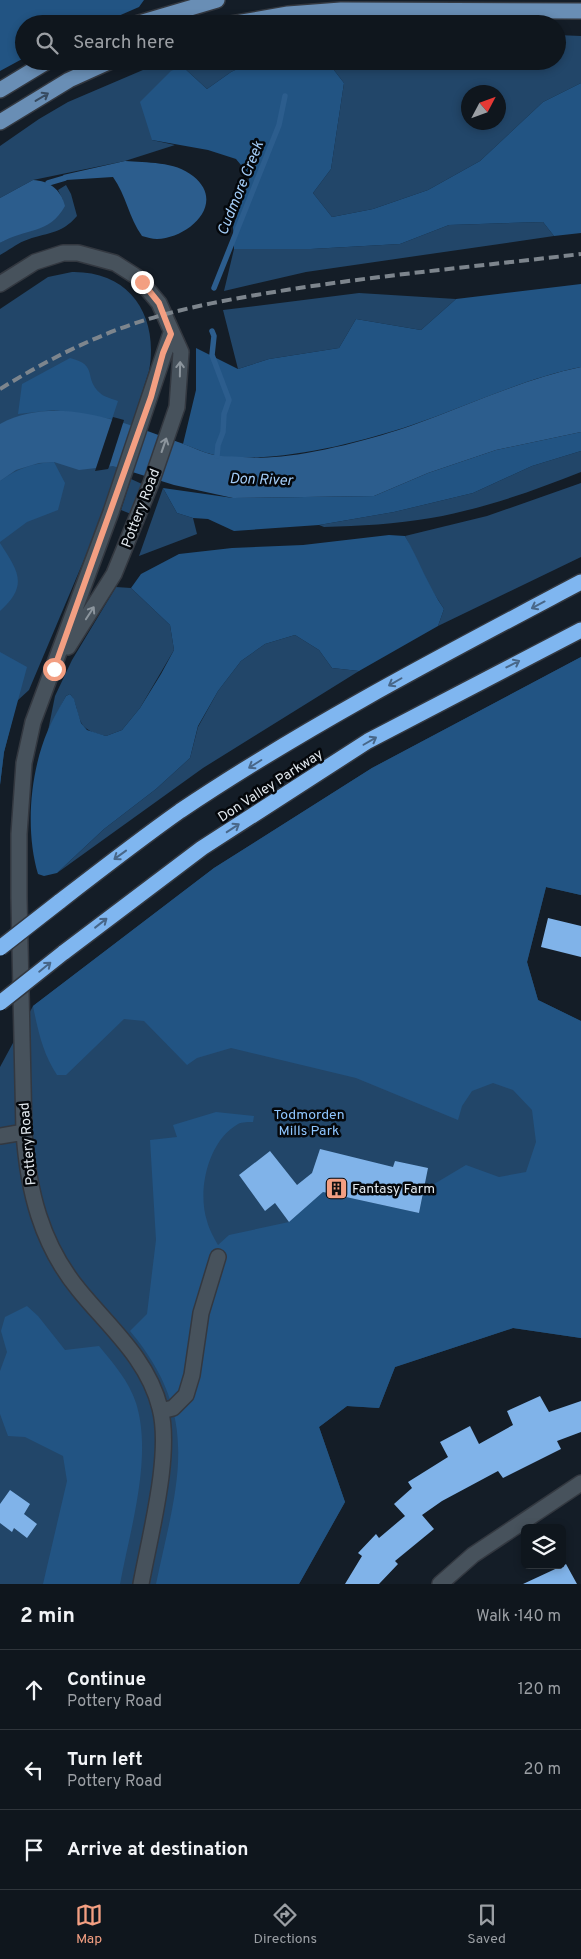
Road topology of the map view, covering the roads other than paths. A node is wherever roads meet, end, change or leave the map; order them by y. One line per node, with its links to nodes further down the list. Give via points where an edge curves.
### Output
1 (217, 0): 3 (main road)
2 (581, 11): 4 (main road, via 341,10)
3 (166, 15)
4 (282, 15)
5 (33, 70): 7 (main road)
6 (91, 70): 8 (main road, one-way to 6)
7 (0, 90)
8 (0, 122)
9 (0, 284): 10 (street, Pottery Road, via 49,256 78,253 98,257 129,271 149,290 159,303)
10 (171, 334): 13 (street, Pottery Road); 13 (street, Pottery Road, one-way to 10, via 114,574 151,483 177,407 181,352)
11 (581, 582): 14 (highway, Don Valley Parkway, one-way to 14, bridge, via 297,738 180,811)
12 (581, 630): 15 (highway, Don Valley Parkway, one-way to 12, bridge, via 202,848 368,742)
13 (54, 669): 16 (street, Pottery Road, via 33,722 20,803)
14 (0, 948)
15 (0, 1003)
16 (24, 1132): 17 (street); 19 (street, Pottery Road, via 31,1191 50,1246 79,1290 142,1365)
17 (0, 1136)
18 (218, 1256): 19 (street, via 201,1313 186,1395 173,1408)
19 (161, 1411): 21 (street, Pottery Road, via 162,1461)
20 (581, 1483): 22 (street, via 473,1555)
21 (141, 1584)
22 (440, 1584)

